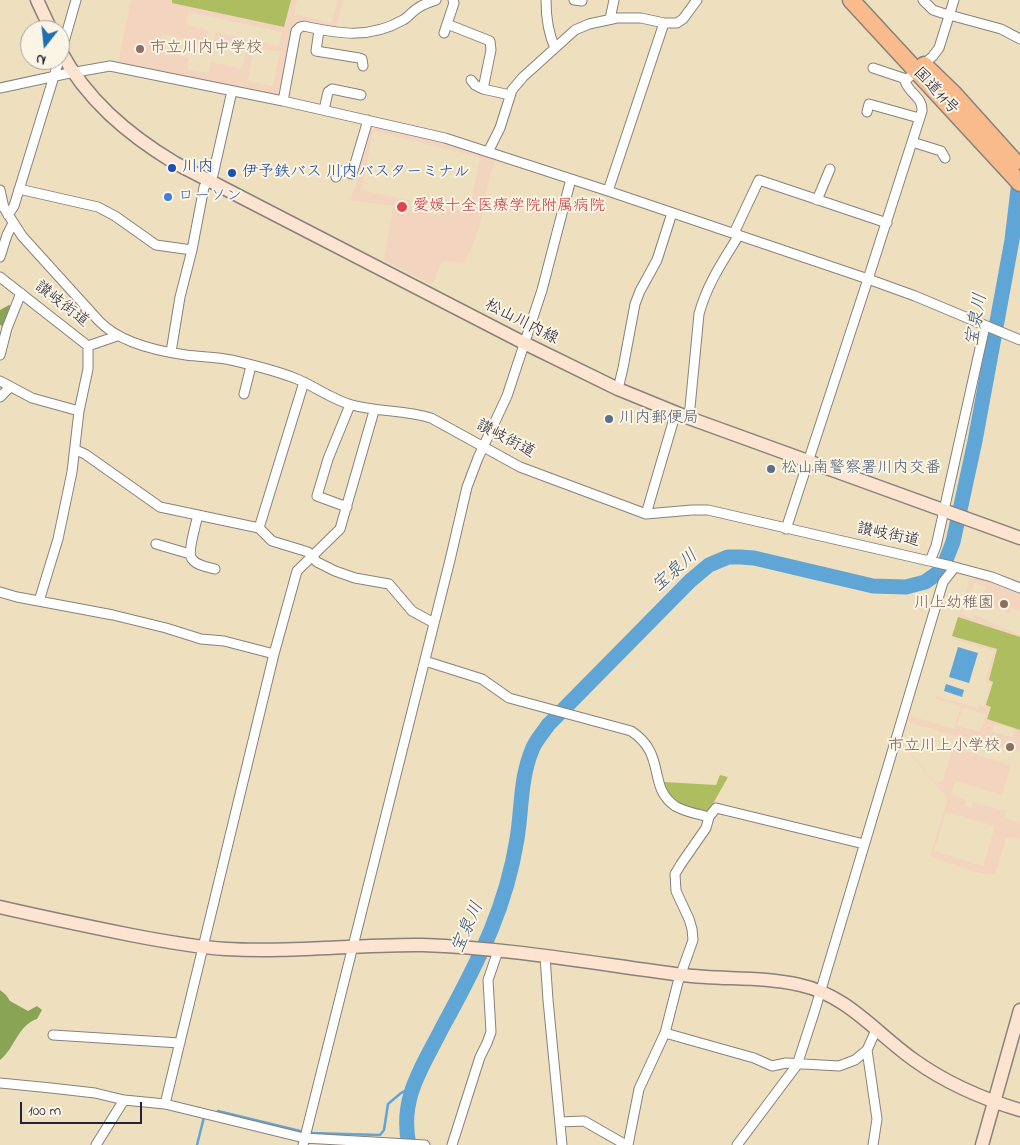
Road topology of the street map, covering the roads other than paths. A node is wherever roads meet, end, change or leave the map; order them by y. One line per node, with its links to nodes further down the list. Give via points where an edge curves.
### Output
1 (37, 0): 15 (street)
2 (76, 0): 16 (street)
3 (436, 0): 12 (street)
4 (452, 0): 30 (street, via 454,3 446,28 488,39 492,44 494,55)
5 (546, 0): 20 (street)
6 (614, 0): 14 (street)
7 (697, 0): 17 (street, via 683,18)
8 (851, 0): 25 (highway, 国道11号)
9 (866, 0): 25 (highway, 国道11号)
10 (923, 0): 13 (street, via 933,10)
11 (954, 0): 13 (street)
12 (416, 4): 18 (street, via 413,14 397,24 366,33)
13 (949, 16): 19 (street, via 1001,29); 25 (street, via 939,48)
14 (610, 19): 17 (street, via 636,18); 20 (street, via 582,26)
15 (46, 20)
16 (70, 20)
17 (664, 23): 49 (street)
18 (319, 30): 21 (street, via 316,51 359,58); 34 (street, via 304,26 296,31)
19 (1020, 39)
20 (554, 48): 33 (street, via 517,83)
21 (363, 66)
22 (70, 67): 26 (street, 松山川内線)
23 (873, 68): 25 (street)
24 (56, 70): 27 (street)
25 (915, 72): 37 (street, via 905,82 921,102); 42 (highway, 国道11号); 42 (highway, 国道11号, via 997,141)
26 (75, 73): 27 (street); 31 (street, via 110,66); 46 (street, 松山川内線, via 105,111 136,138)
27 (54, 76): 29 (street); 47 (street)
28 (471, 80): 30 (street)
29 (0, 88)
30 (483, 89): 33 (street)
31 (232, 91): 34 (street); 46 (street, via 213,175)
32 (361, 95): 35 (street, via 332,89 328,92)
33 (510, 95): 40 (street, via 500,128)
34 (283, 101): 35 (street)
35 (324, 110): 38 (street)
36 (867, 112): 37 (street, via 870,104)
37 (920, 118): 39 (street)
38 (368, 120): 40 (street); 44 (street, via 353,158 352,174 338,170)
39 (912, 142): 41 (street, via 941,151); 53 (street)
40 (488, 152): 45 (street)
41 (945, 158)
42 (1016, 165)
43 (830, 169): 50 (street)
44 (336, 177)
45 (571, 179): 49 (street); 64 (street, via 542,290)
46 (209, 180): 56 (street, via 204,187); 64 (street, 松山川内線)
47 (20, 189): 52 (street); 56 (street, via 98,206 156,244)
48 (0, 190): 52 (street)
49 (608, 191): 51 (street)
50 (817, 200): 53 (street); 55 (street, via 759,180)
51 (672, 213): 55 (street); 72 (street, via 658,260 635,304)
52 (8, 215): 54 (street)
53 (887, 223): 59 (street)
54 (14, 224): 57 (street, via 8,231); 62 (street, via 99,321)
55 (736, 234): 59 (street); 79 (street, via 713,277 699,314)
56 (192, 250): 66 (street)
57 (0, 257)
58 (0, 277): 60 (street, 讃岐街道)
59 (868, 279): 61 (street); 82 (street)
60 (21, 293): 65 (street, 讃岐街道); 67 (street)
61 (986, 327): 63 (street); 84 (street)
62 (117, 336): 65 (street, 讃岐街道); 66 (street, 讃岐街道)
63 (1020, 340)
64 (524, 344): 72 (street, 松山川内線); 80 (street, via 508,396)
65 (88, 346): 77 (street, via 88,369)
66 (171, 352): 68 (street, 讃岐街道)
67 (0, 355)
68 (252, 366): 70 (street, 讃岐街道); 73 (street)
69 (0, 381): 71 (street)
70 (304, 382): 75 (street, 讃岐街道); 87 (street)
71 (10, 387): 74 (street); 77 (street, via 32,398)
72 (618, 389): 78 (street, 松山川内線)
73 (244, 394)
74 (0, 397)
75 (350, 405): 76 (street, 讃岐街道); 83 (street, via 317,496)
76 (374, 410): 80 (street, 讃岐街道, via 431,418); 83 (street)
77 (79, 411): 81 (street)
78 (676, 412): 79 (street, 松山川内線); 85 (street)
79 (689, 418): 82 (street, 松山川内線)
80 (483, 447): 85 (street, 讃岐街道, via 520,467); 99 (street, via 467,488)
81 (76, 450): 86 (street, via 160,506); 98 (street, via 58,539)
82 (807, 461): 84 (street, 松山川内線); 88 (street)
83 (347, 507): 92 (street, via 340,529)
84 (945, 511): 89 (street, 松山川内線); 93 (street)
85 (646, 514): 88 (street, 讃岐街道, via 708,510)
86 (198, 515): 87 (street); 91 (street)
87 (259, 528): 92 (street, via 272,541 308,552)
88 (786, 529): 93 (street, 讃岐街道)
89 (1020, 538)
90 (156, 544): 91 (street)
91 (190, 554): 95 (street, via 200,565)
92 (311, 556): 99 (street, via 335,572 389,584 412,612); 100 (street, via 297,571)
93 (931, 561): 94 (street, 讃岐街道)
94 (953, 566): 96 (street, 讃岐街道, via 992,576); 103 (street, via 942,585)
95 (215, 569)
96 (1020, 588)
97 (0, 592): 98 (street)
98 (38, 601): 100 (street, via 113,615 201,639 224,641)
99 (434, 623): 101 (street)
100 (274, 654): 106 (street)
101 (425, 661): 102 (street, via 482,679 509,698 631,731 650,749 659,785 668,800 680,809); 105 (street)
102 (709, 817): 103 (street, via 716,808); 109 (street, via 706,828 675,874 676,891 692,929 693,940)
103 (864, 844): 110 (street)
104 (0, 907): 106 (street)
105 (353, 946): 106 (street, via 250,950); 107 (street, via 424,945); 124 (street)
106 (202, 948): 115 (street)
107 (495, 951): 108 (street); 127 (street, via 488,980 491,1032)
108 (546, 956): 109 (street); 123 (street)
109 (681, 974): 110 (street, via 788,983); 113 (street)
110 (821, 990): 112 (street, via 843,1002); 117 (street)
111 (1020, 1010): 120 (street)
112 (876, 1030): 116 (street); 120 (street, via 930,1071)
113 (665, 1033): 117 (street, via 772,1066); 129 (street, via 639,1089)
114 (53, 1036): 115 (street)
115 (180, 1043): 121 (street)
116 (867, 1050): 117 (street, via 855,1060 838,1066); 131 (street, via 877,1119)
117 (797, 1065): 130 (street)
118 (0, 1083): 119 (street, via 95,1093)
119 (124, 1100): 121 (street); 125 (street)
120 (993, 1102): 122 (street); 132 (street)
121 (165, 1104): 124 (street)
122 (1020, 1110)
123 (560, 1122): 128 (street); 129 (street, via 584,1121)
124 (304, 1142): 126 (street)
125 (96, 1145)
126 (420, 1145)
127 (452, 1145)
128 (562, 1145)
129 (627, 1145)
130 (737, 1145)
131 (873, 1145)
132 (982, 1145)

